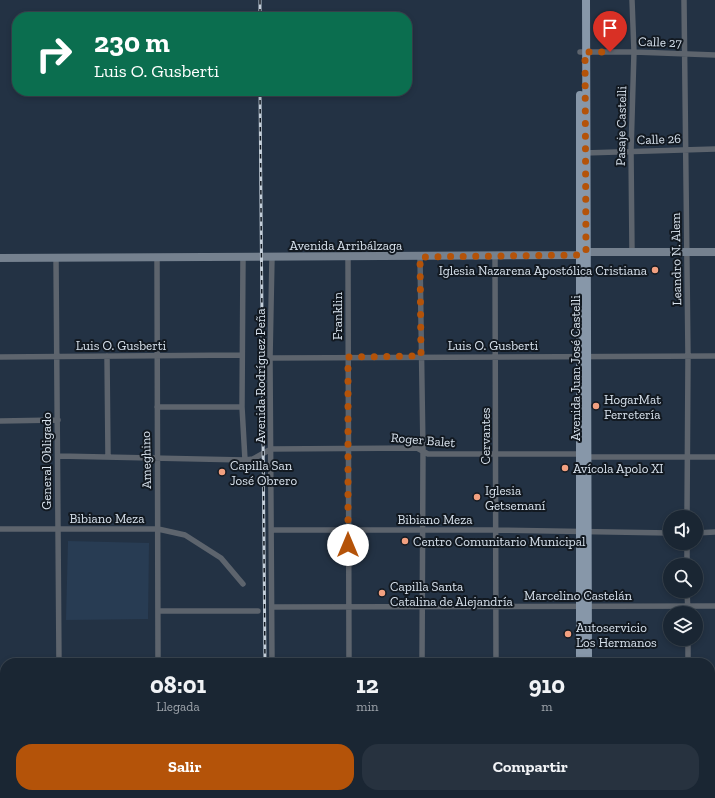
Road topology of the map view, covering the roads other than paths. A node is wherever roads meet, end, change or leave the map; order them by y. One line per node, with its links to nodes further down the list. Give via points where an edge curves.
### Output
1 (580, 0): 5 (main road, Avenida Juan José Castelli)
2 (586, 0): 5 (main road, Avenida Juan José Castelli)
3 (632, 0): 6 (street, Pasaje Castelli)
4 (684, 0): 7 (street, Leandro N. Alem)
5 (583, 52): 6 (street, Calle 27); 12 (main road, Avenida Juan José Castelli)
6 (634, 52): 7 (street, Calle 27); 11 (street, Pasaje Castelli)
7 (683, 54): 8 (street, Calle 27); 9 (street, Leandro N. Alem)
8 (715, 55)
9 (686, 149): 10 (street, Calle 26); 11 (street, Calle 26); 14 (street, Leandro N. Alem)
10 (715, 149)
11 (631, 151): 12 (street, Calle 26); 13 (street, Pasaje Castelli)
12 (583, 153): 16 (main road, Avenida Juan José Castelli)
13 (632, 252): 14 (main road, Avenida Arribálzaga); 16 (main road, Avenida Arribálzaga)
14 (687, 252): 15 (main road, Avenida Arribálzaga); 31 (street, Leandro N. Alem)
15 (715, 252)
16 (583, 254): 18 (main road, Avenida Arribálzaga); 30 (main road, Avenida Juan José Castelli)
17 (348, 256): 20 (main road, Avenida Arribálzaga); 21 (main road, Avenida Arribálzaga); 35 (street, Franklin)
18 (495, 256): 21 (main road, Avenida Arribálzaga); 29 (street, Cervantes)
19 (243, 257): 20 (main road, Avenida Arribálzaga); 24 (main road, Avenida Arribálzaga); 25 (street, Avenida Rodríguez Peña)
20 (272, 257): 36 (street, Avenida Rodríguez Peña)
21 (420, 257): 28 (street)
22 (0, 258): 23 (main road, Avenida Arribálzaga)
23 (56, 258): 24 (main road, Avenida Arribálzaga); 34 (street, General Obligado)
24 (158, 258): 27 (street, Ameghino)
25 (242, 355): 27 (street, Luis O. Gusberti); 38 (street, Avenida Rodríguez Peña)
26 (107, 356): 27 (street, Luis O. Gusberti); 34 (street, Luis O. Gusberti); 47 (street)
27 (158, 356): 37 (street, Ameghino)
28 (421, 356): 29 (street, Luis O. Gusberti); 35 (street, Luis O. Gusberti); 43 (street)
29 (496, 356): 30 (street, Luis O. Gusberti); 44 (street, Cervantes)
30 (584, 356): 31 (street, Luis O. Gusberti); 45 (main road, Avenida Juan José Castelli)
31 (688, 356): 32 (street, Luis O. Gusberti); 48 (street, Leandro N. Alem)
32 (715, 356)
33 (0, 357): 34 (street, Luis O. Gusberti)
34 (56, 357): 39 (street, General Obligado)
35 (348, 357): 36 (street, Luis O. Gusberti); 41 (street, Franklin)
36 (270, 358): 42 (street, Avenida Rodríguez Peña)
37 (157, 407): 38 (street); 50 (street, Ameghino)
38 (242, 407): 51 (street, Avenida Rodríguez Peña)
39 (58, 420): 40 (street); 46 (street, General Obligado)
40 (0, 421)
41 (349, 447): 42 (street, Roger Balet); 43 (street, Roger Balet, via 417,448); 57 (street, Franklin)
42 (272, 449): 51 (street, Roger Balet, via 253,459); 56 (street, Avenida Rodríguez Peña)
43 (423, 451): 44 (street, Roger Balet, via 428,454); 58 (street)
44 (496, 454): 45 (street, Roger Balet); 59 (street, Cervantes)
45 (584, 455): 48 (street, Roger Balet); 60 (main road, Avenida Juan José Castelli)
46 (58, 456): 47 (street, Roger Balet); 53 (street, General Obligado)
47 (108, 457): 50 (street, Roger Balet)
48 (687, 457): 49 (street, Roger Balet); 52 (street, Leandro N. Alem)
49 (715, 457)
50 (158, 458): 51 (street, Roger Balet); 55 (street, Ameghino)
51 (245, 460)
52 (687, 510)
53 (58, 528): 54 (street, Bibiano Meza); 55 (street, Bibiano Meza); 76 (street, General Obligado)
54 (0, 529)
55 (158, 529): 64 (street, Bibiano Meza, via 185,535 221,558); 74 (street, Ameghino)
56 (272, 530): 57 (street, Bibiano Meza); 70 (street, Avenida Rodríguez Peña)
57 (348, 530): 58 (street, Bibiano Meza); 65 (street, Franklin)
58 (422, 530): 59 (street, Bibiano Meza); 66 (street)
59 (496, 530): 60 (street, Bibiano Meza); 67 (street, Cervantes)
60 (584, 532): 62 (street, Bibiano Meza); 68 (main road, Avenida Juan José Castelli)
61 (715, 532): 63 (street)
62 (663, 533)
63 (703, 533)
64 (243, 584)
65 (349, 606): 66 (street, Marcelino Castelán); 70 (street, Marcelino Castelán); 79 (street, Franklin)
66 (422, 606): 67 (street, Marcelino Castelán); 80 (street)
67 (496, 606): 68 (street, Marcelino Castelán); 81 (street, Cervantes)
68 (584, 606): 72 (street, Marcelino Castelán); 82 (main road, Avenida Juan José Castelli); 83 (main road, Avenida Juan José Castelli)
69 (715, 606): 71 (street, Marcelino Castelán)
70 (273, 607): 78 (street, Avenida Rodríguez Peña)
71 (703, 608)
72 (663, 609)
73 (258, 611): 74 (street)
74 (158, 612): 77 (street, Ameghino)
75 (688, 646): 84 (street)
76 (59, 658)
77 (158, 658)
78 (272, 658)
79 (349, 658)
80 (422, 658)
81 (496, 658)
82 (580, 658)
83 (588, 658)
84 (688, 658)

